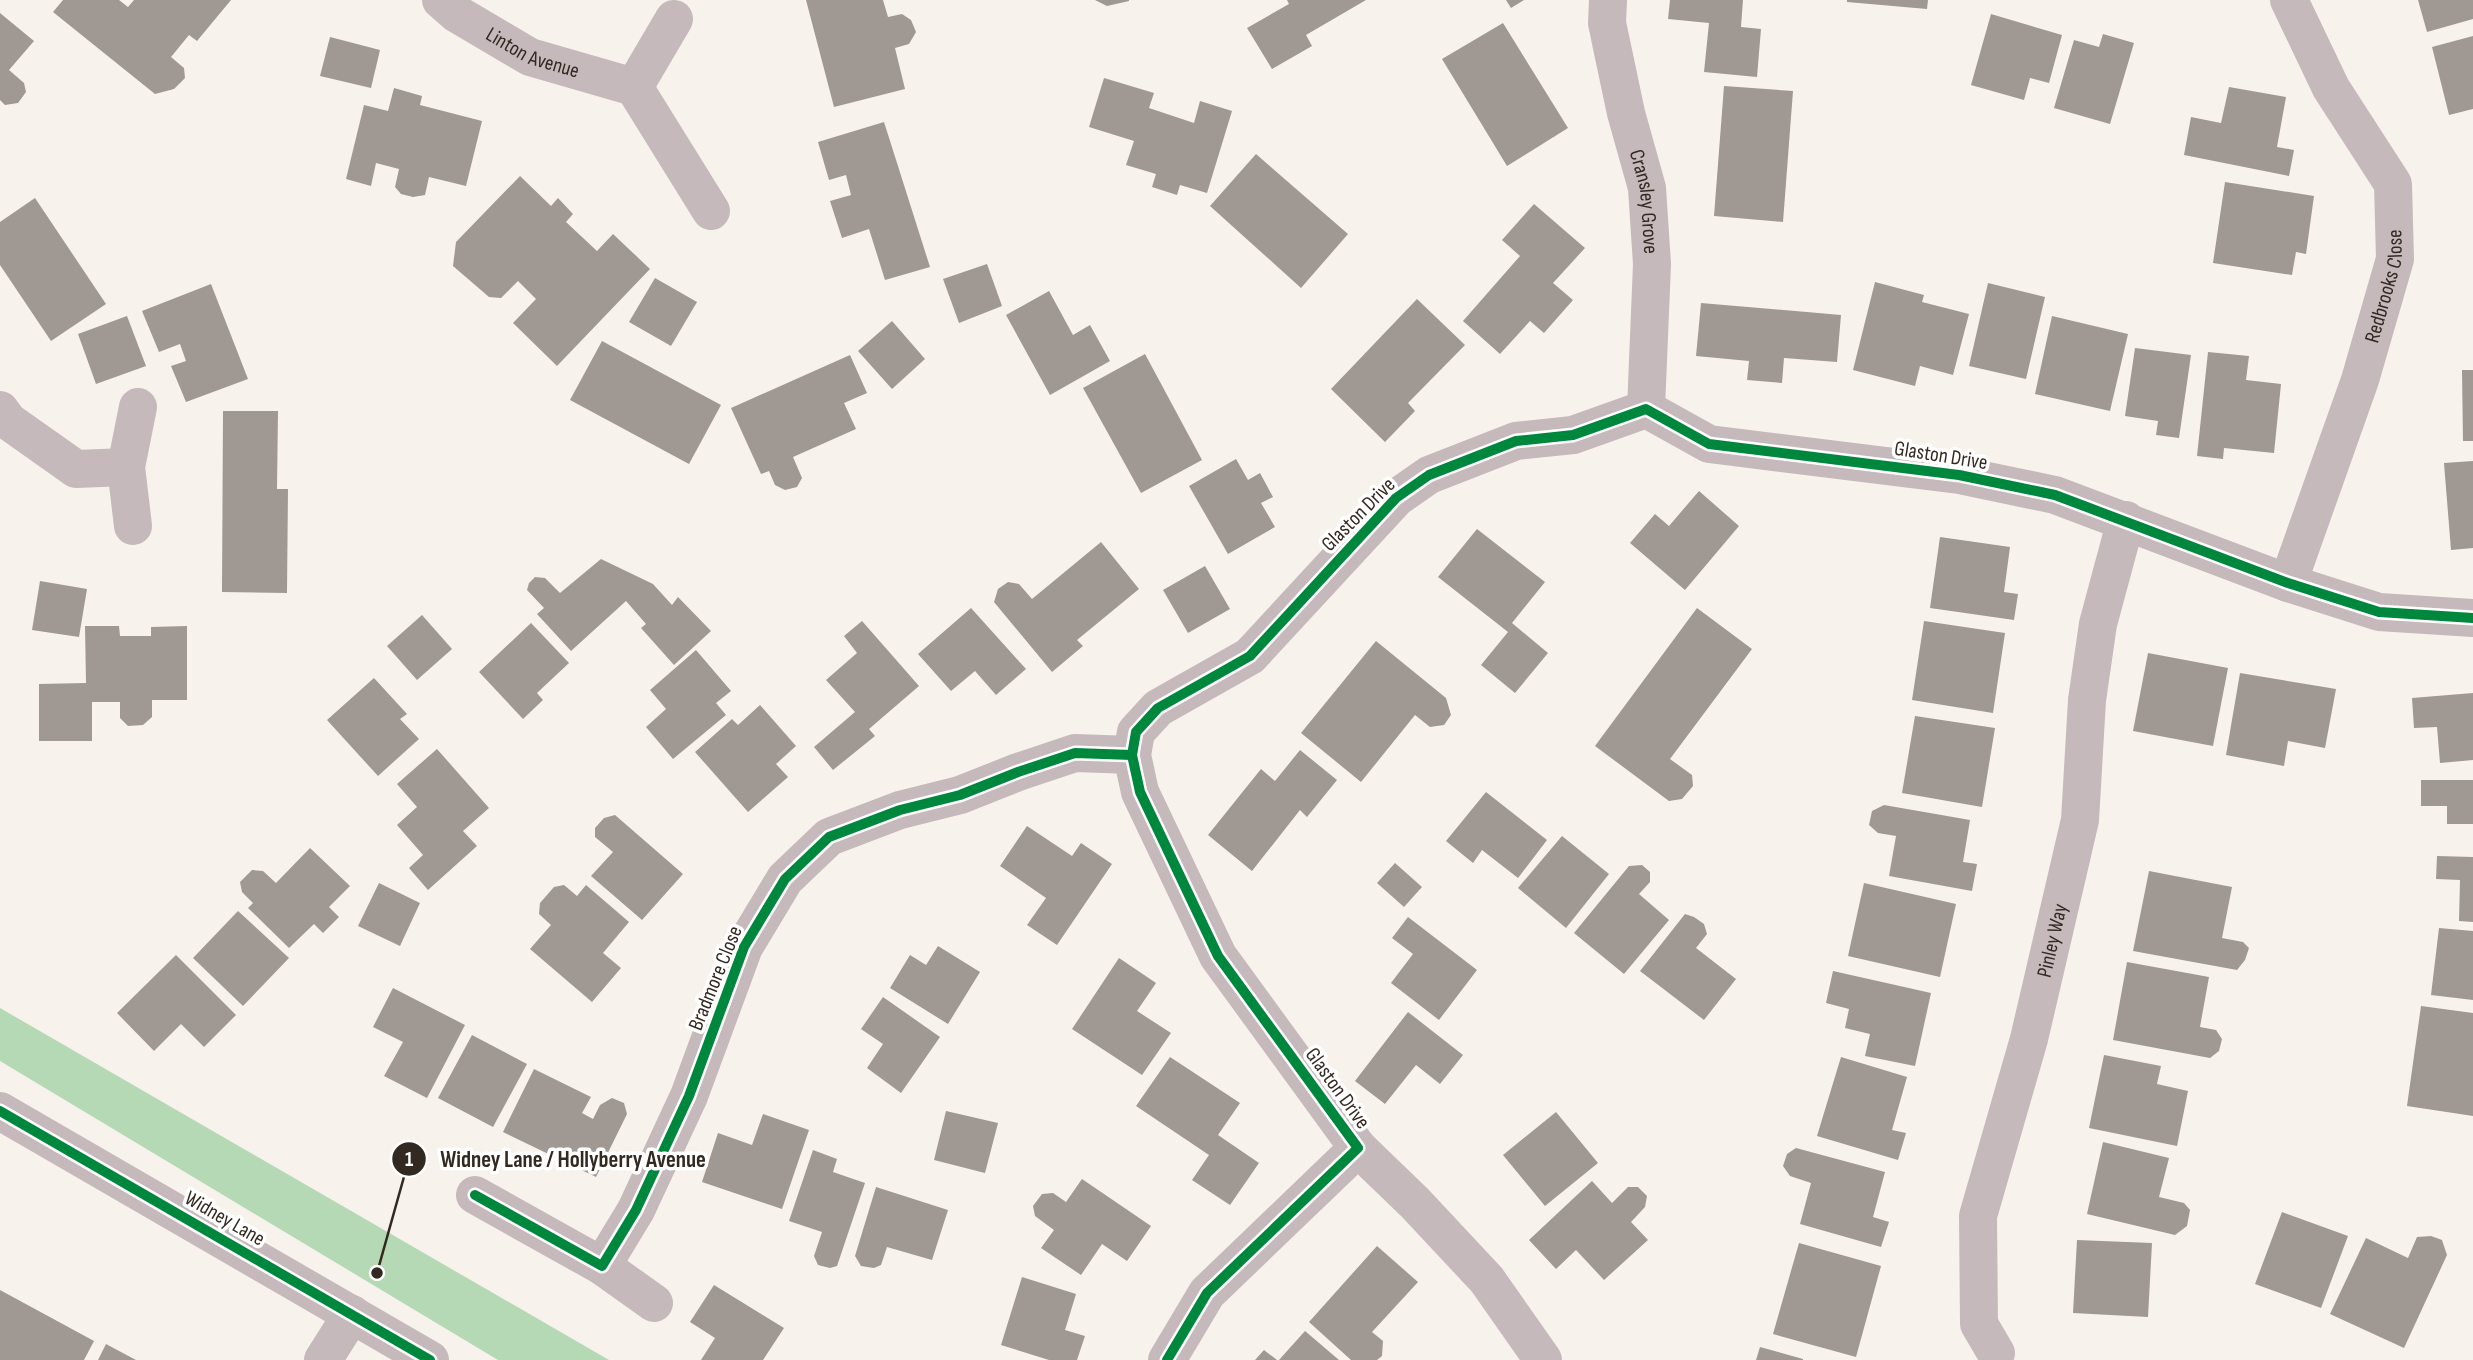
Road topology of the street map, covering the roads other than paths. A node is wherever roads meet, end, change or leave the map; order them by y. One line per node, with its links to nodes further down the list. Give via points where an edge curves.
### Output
1 (441, 0): 5 (street, Linton Avenue, via 530,57)
2 (1608, 0): 8 (street, Cransley Grove, via 1609,36 1647,188 1652,264)
3 (2290, 0): 13 (street, Redbrooks Close, via 2331,88 2393,184 2395,259 2360,380)
4 (674, 19): 5 (street)
5 (634, 86): 6 (street)
6 (711, 211)
7 (138, 407): 10 (street)
8 (1646, 409): 11 (street, Glaston Drive, via 1709,443 1959,475 2055,495); 15 (street, Glaston Drive, via 1573,435 1516,441 1429,475 1396,498 1250,656 1158,708 1136,732)
9 (0, 410): 10 (street, via 8,421 76,469)
10 (126, 467): 12 (street)
11 (2126, 520): 13 (street, Glaston Drive); 22 (street, Pinley Way, via 2098,624 2087,701 2080,820 2029,1040 1978,1216 1979,1324)
12 (133, 526)
13 (2288, 583): 14 (street, Glaston Drive, via 2379,612)
14 (2473, 618)
15 (1132, 755): 17 (street, Glaston Drive, via 1140,792 1218,956); 19 (street, Bradmore Close, via 1075,753 829,836 785,879 744,947 689,1096 636,1210)
16 (0, 1111): 21 (street, Widney Lane)
17 (1358, 1148): 25 (street, Glaston Drive, via 1207,1293); 26 (street, Glaston Drive, via 1487,1280)
18 (475, 1195): 19 (street)
19 (602, 1266): 20 (street)
20 (654, 1303)
21 (352, 1314): 23 (street); 24 (street, Widney Lane)
22 (1998, 1358)
23 (323, 1360)
24 (430, 1360)
25 (1167, 1360)
26 (1543, 1360)

